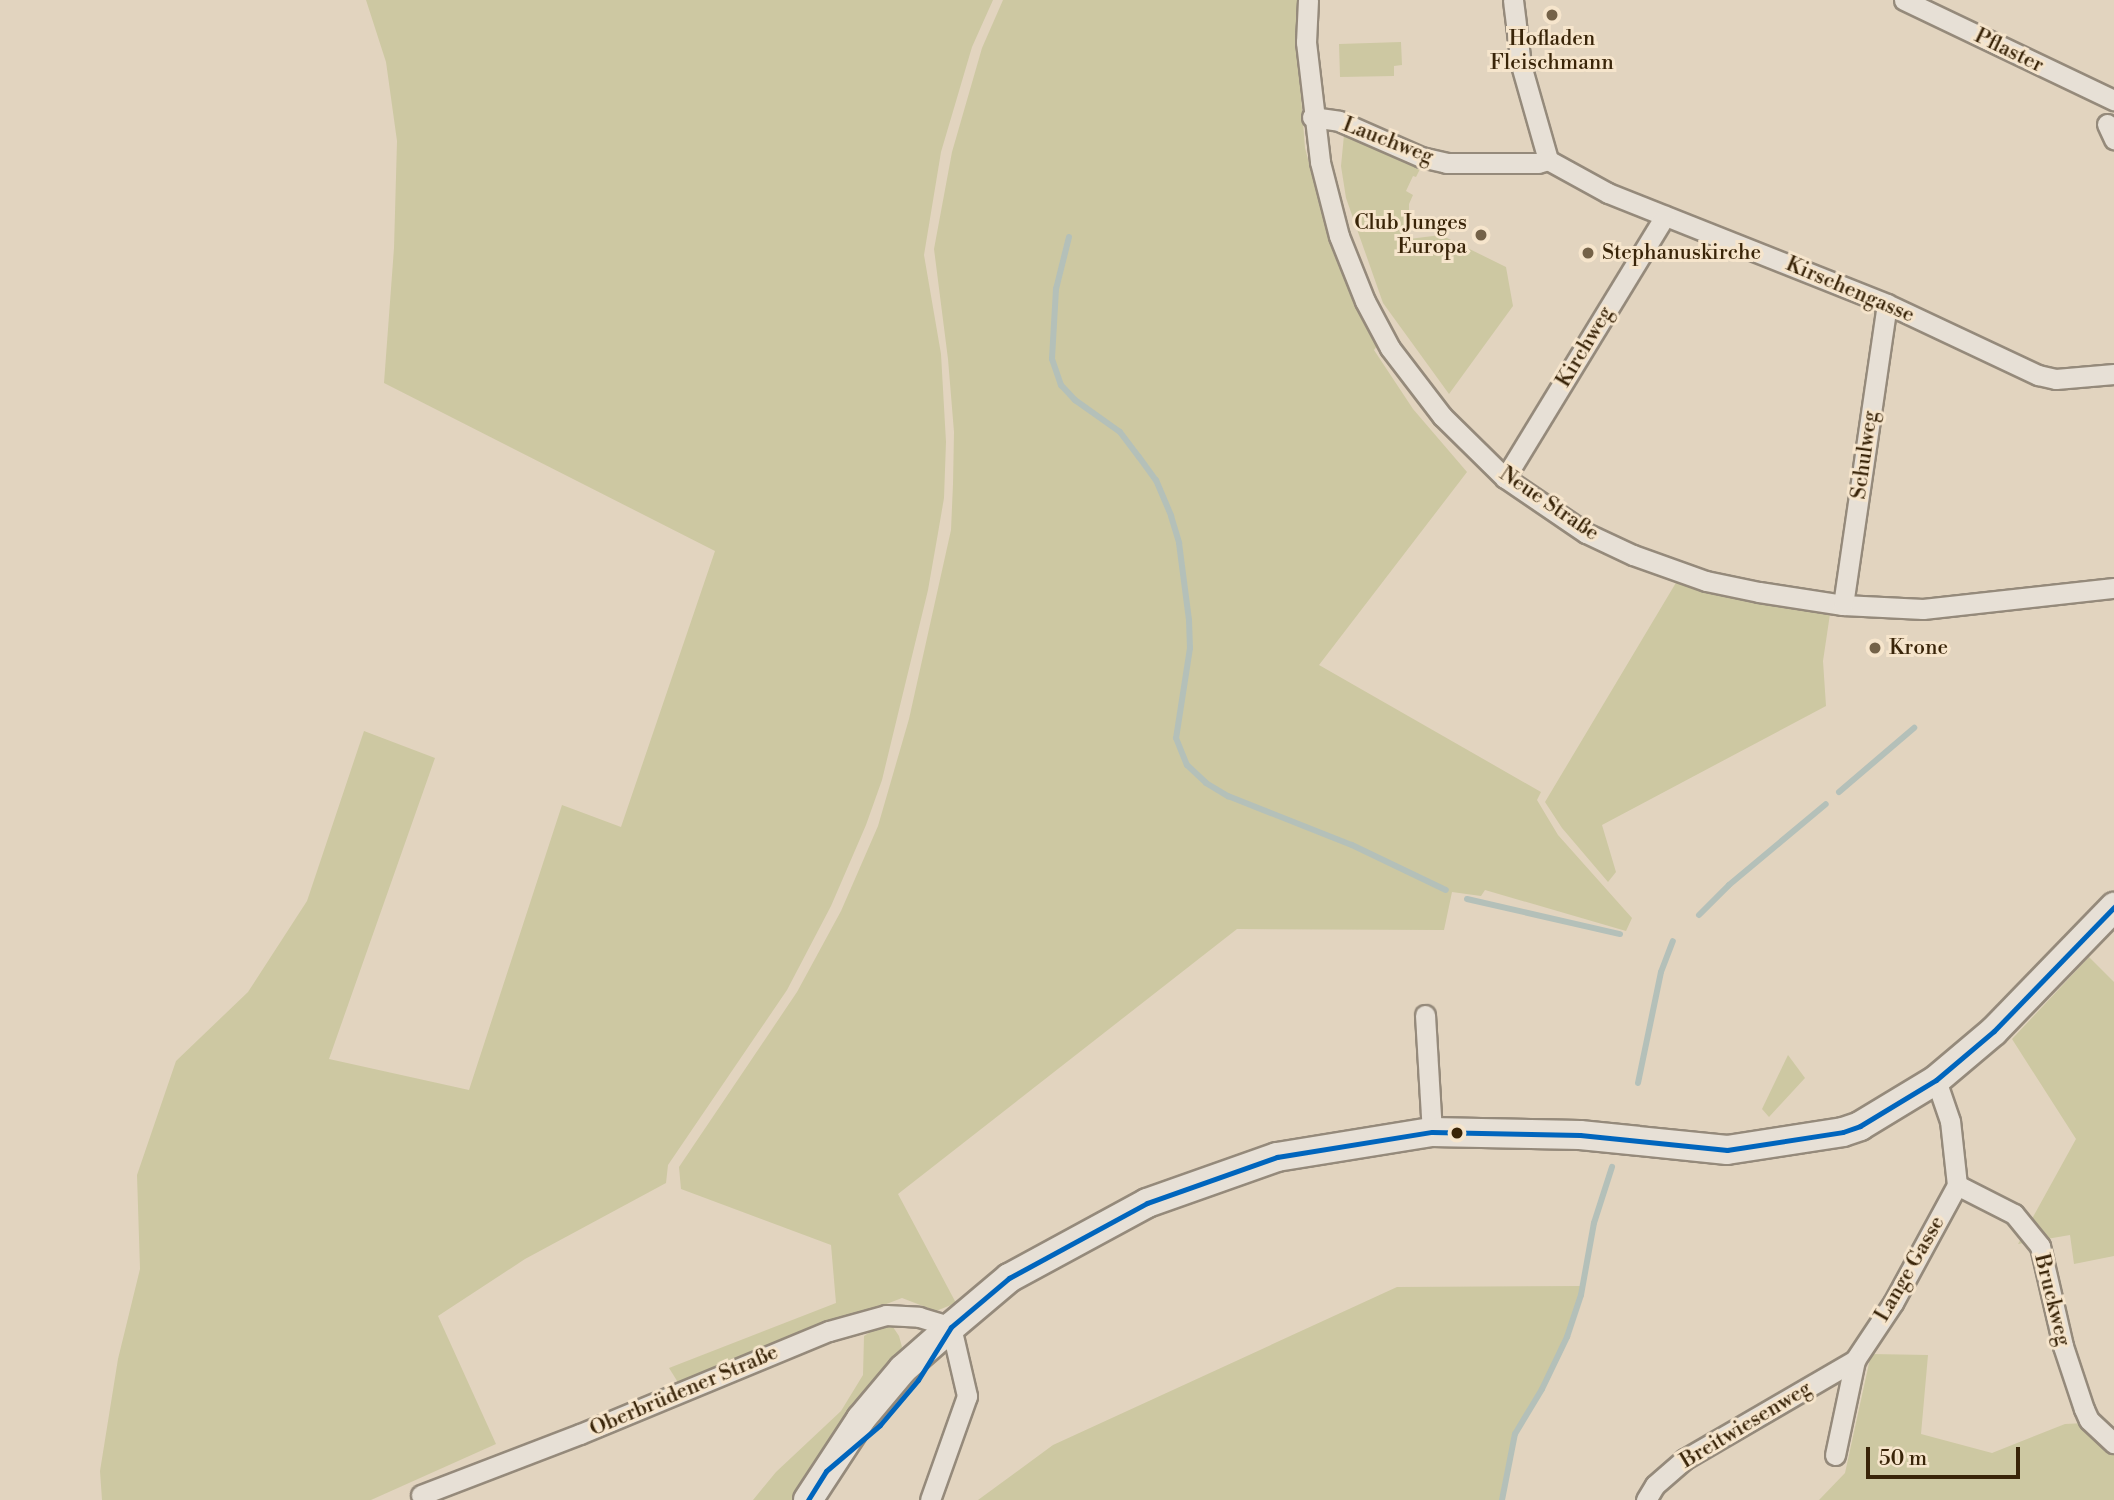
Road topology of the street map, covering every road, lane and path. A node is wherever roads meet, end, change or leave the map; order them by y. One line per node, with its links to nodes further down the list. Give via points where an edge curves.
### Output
1 (1308, 0): 5 (street, Neue Straße)
2 (1513, 0): 6 (street, via 1521,65)
3 (1904, 0): 4 (street, Pflaster)
4 (2114, 100)
5 (1312, 117): 6 (street, Lauchweg, via 1339,121 1421,157 1446,163); 10 (street, Neue Straße, via 1339,236 1390,348 1442,416)
6 (1548, 160): 7 (street, Kirschengasse, via 1608,193)
7 (1665, 216): 8 (street, Kirschengasse); 10 (street, Kirchweg)
8 (1887, 304): 9 (street, Kirschengasse, via 2038,375 2056,379); 12 (street, Schulweg)
9 (2114, 374)
10 (1505, 478): 12 (street, Neue Straße, via 1586,533 1678,572 1759,592)
11 (2114, 588): 12 (street, Neue Straße, via 1923,609)
12 (1843, 605)
13 (2114, 907): 15 (street, via 1994,1031)
14 (1425, 1016): 16 (street)
15 (1936, 1080): 16 (street, via 1860,1126 1738,1149 1580,1135); 17 (street, via 1950,1121)
16 (1432, 1132): 18 (street, via 1276,1157 1147,1203 1009,1278)
17 (1956, 1185): 19 (street, Lange Gasse, via 1893,1303); 20 (street, Bruckweg, via 2014,1214 2040,1246 2063,1346 2084,1409 2089,1420)
18 (951, 1327): 22 (street, Oberbrüdener Straße, via 919,1317 886,1315 829,1331); 23 (street, via 918,1380 880,1425 826,1471); 24 (street, via 967,1396)
19 (1855, 1360): 21 (street, Lange Gasse); 25 (street, Breitwiesenweg, via 1685,1459 1655,1485)
20 (2114, 1443)
21 (1835, 1455)
22 (421, 1495)
23 (808, 1500)
24 (930, 1500)
25 (1646, 1500)

